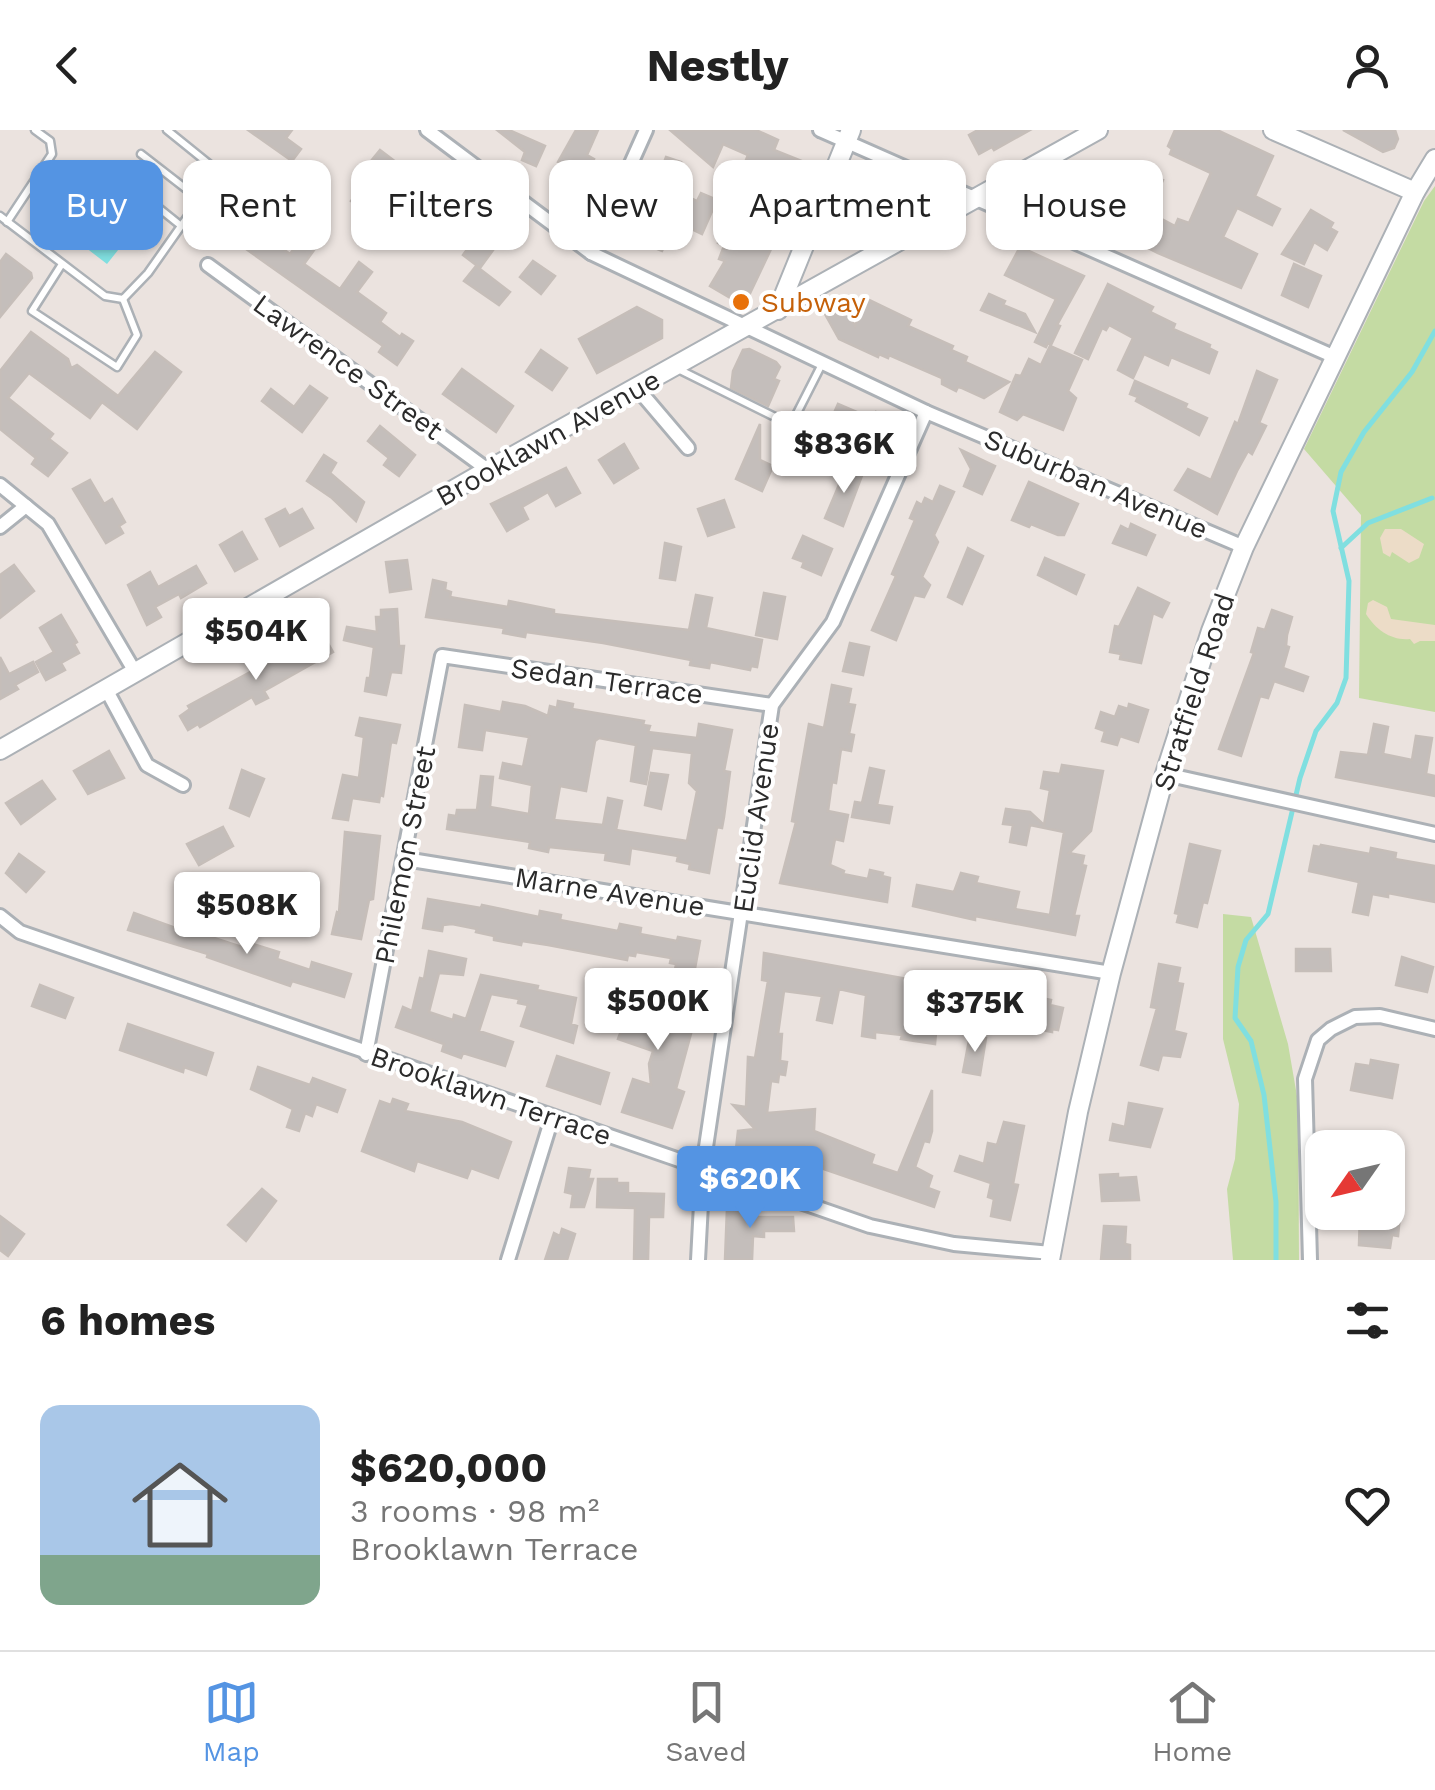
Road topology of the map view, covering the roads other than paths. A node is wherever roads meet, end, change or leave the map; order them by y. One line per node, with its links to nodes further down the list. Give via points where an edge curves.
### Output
1 (35, 130): 16 (lane, via 50,141 52,154)
2 (167, 130): 10 (lane)
3 (427, 130): 19 (street, Suburban Avenue)
4 (646, 130): 19 (street)
5 (820, 130): 8 (street)
6 (1098, 130): 14 (street, Brooklawn Avenue)
7 (1273, 130): 13 (street)
8 (848, 136): 14 (street); 23 (street)
9 (141, 154): 12 (lane)
10 (204, 160)
11 (1435, 160): 13 (street, Stratfield Road)
12 (183, 186)
13 (1415, 192): 25 (street, Stratfield Road)
14 (976, 199): 23 (street, Brooklawn Avenue); 25 (street)
15 (163, 211): 18 (lane)
16 (4, 219): 20 (lane)
17 (183, 221): 18 (lane)
18 (180, 225): 22 (lane)
19 (591, 253): 24 (street, Suburban Avenue)
20 (62, 264): 22 (lane, via 105,296); 22 (lane, via 32,311 116,367 138,336)
21 (208, 265): 31 (street, Lawrence Street)
22 (123, 299)
23 (778, 311): 24 (street, Brooklawn Avenue)
24 (748, 328): 26 (street, Suburban Avenue); 27 (street, Brooklawn Avenue)
25 (1336, 357): 35 (street, Stratfield Road)
26 (822, 363): 27 (lane, via 791,425); 29 (street, Suburban Avenue)
27 (675, 368): 28 (street, Brooklawn Avenue)
28 (638, 388): 30 (street); 31 (street, Brooklawn Avenue)
29 (926, 412): 35 (street, Suburban Avenue); 39 (street, Euclid Avenue, via 833,622)
30 (688, 448)
31 (488, 470): 37 (street, Brooklawn Avenue)
32 (0, 484): 33 (street)
33 (26, 506): 34 (street); 37 (street, via 48,524)
34 (0, 528)
35 (1244, 547): 41 (street, Stratfield Road)
36 (442, 656): 39 (street, Sedan Terrace); 44 (street, Philemon Street)
37 (135, 672): 38 (street, Brooklawn Avenue)
38 (106, 689): 40 (street, Brooklawn Avenue); 42 (street, via 147,765)
39 (772, 705): 45 (street, Euclid Avenue)
40 (0, 750)
41 (1165, 774): 43 (street); 47 (street, Stratfield Road)
42 (183, 784)
43 (1435, 834)
44 (405, 859): 45 (street, Marne Avenue); 49 (street, Philemon Street)
45 (742, 914): 47 (street, Marne Avenue); 51 (street, Euclid Avenue)
46 (0, 916): 49 (street, Brooklawn Terrace, via 20,932)
47 (1111, 973): 52 (street, Stratfield Road)
48 (1435, 1029): 55 (street, via 1355,1017 1318,1040 1306,1079)
49 (366, 1054): 50 (street, Brooklawn Terrace)
50 (552, 1118): 51 (street, Brooklawn Terrace); 53 (street)
51 (704, 1167): 52 (street, Brooklawn Terrace, via 870,1226); 54 (street, Euclid Avenue)
52 (1050, 1257)
53 (508, 1260)
54 (698, 1260)
55 (1310, 1260)

